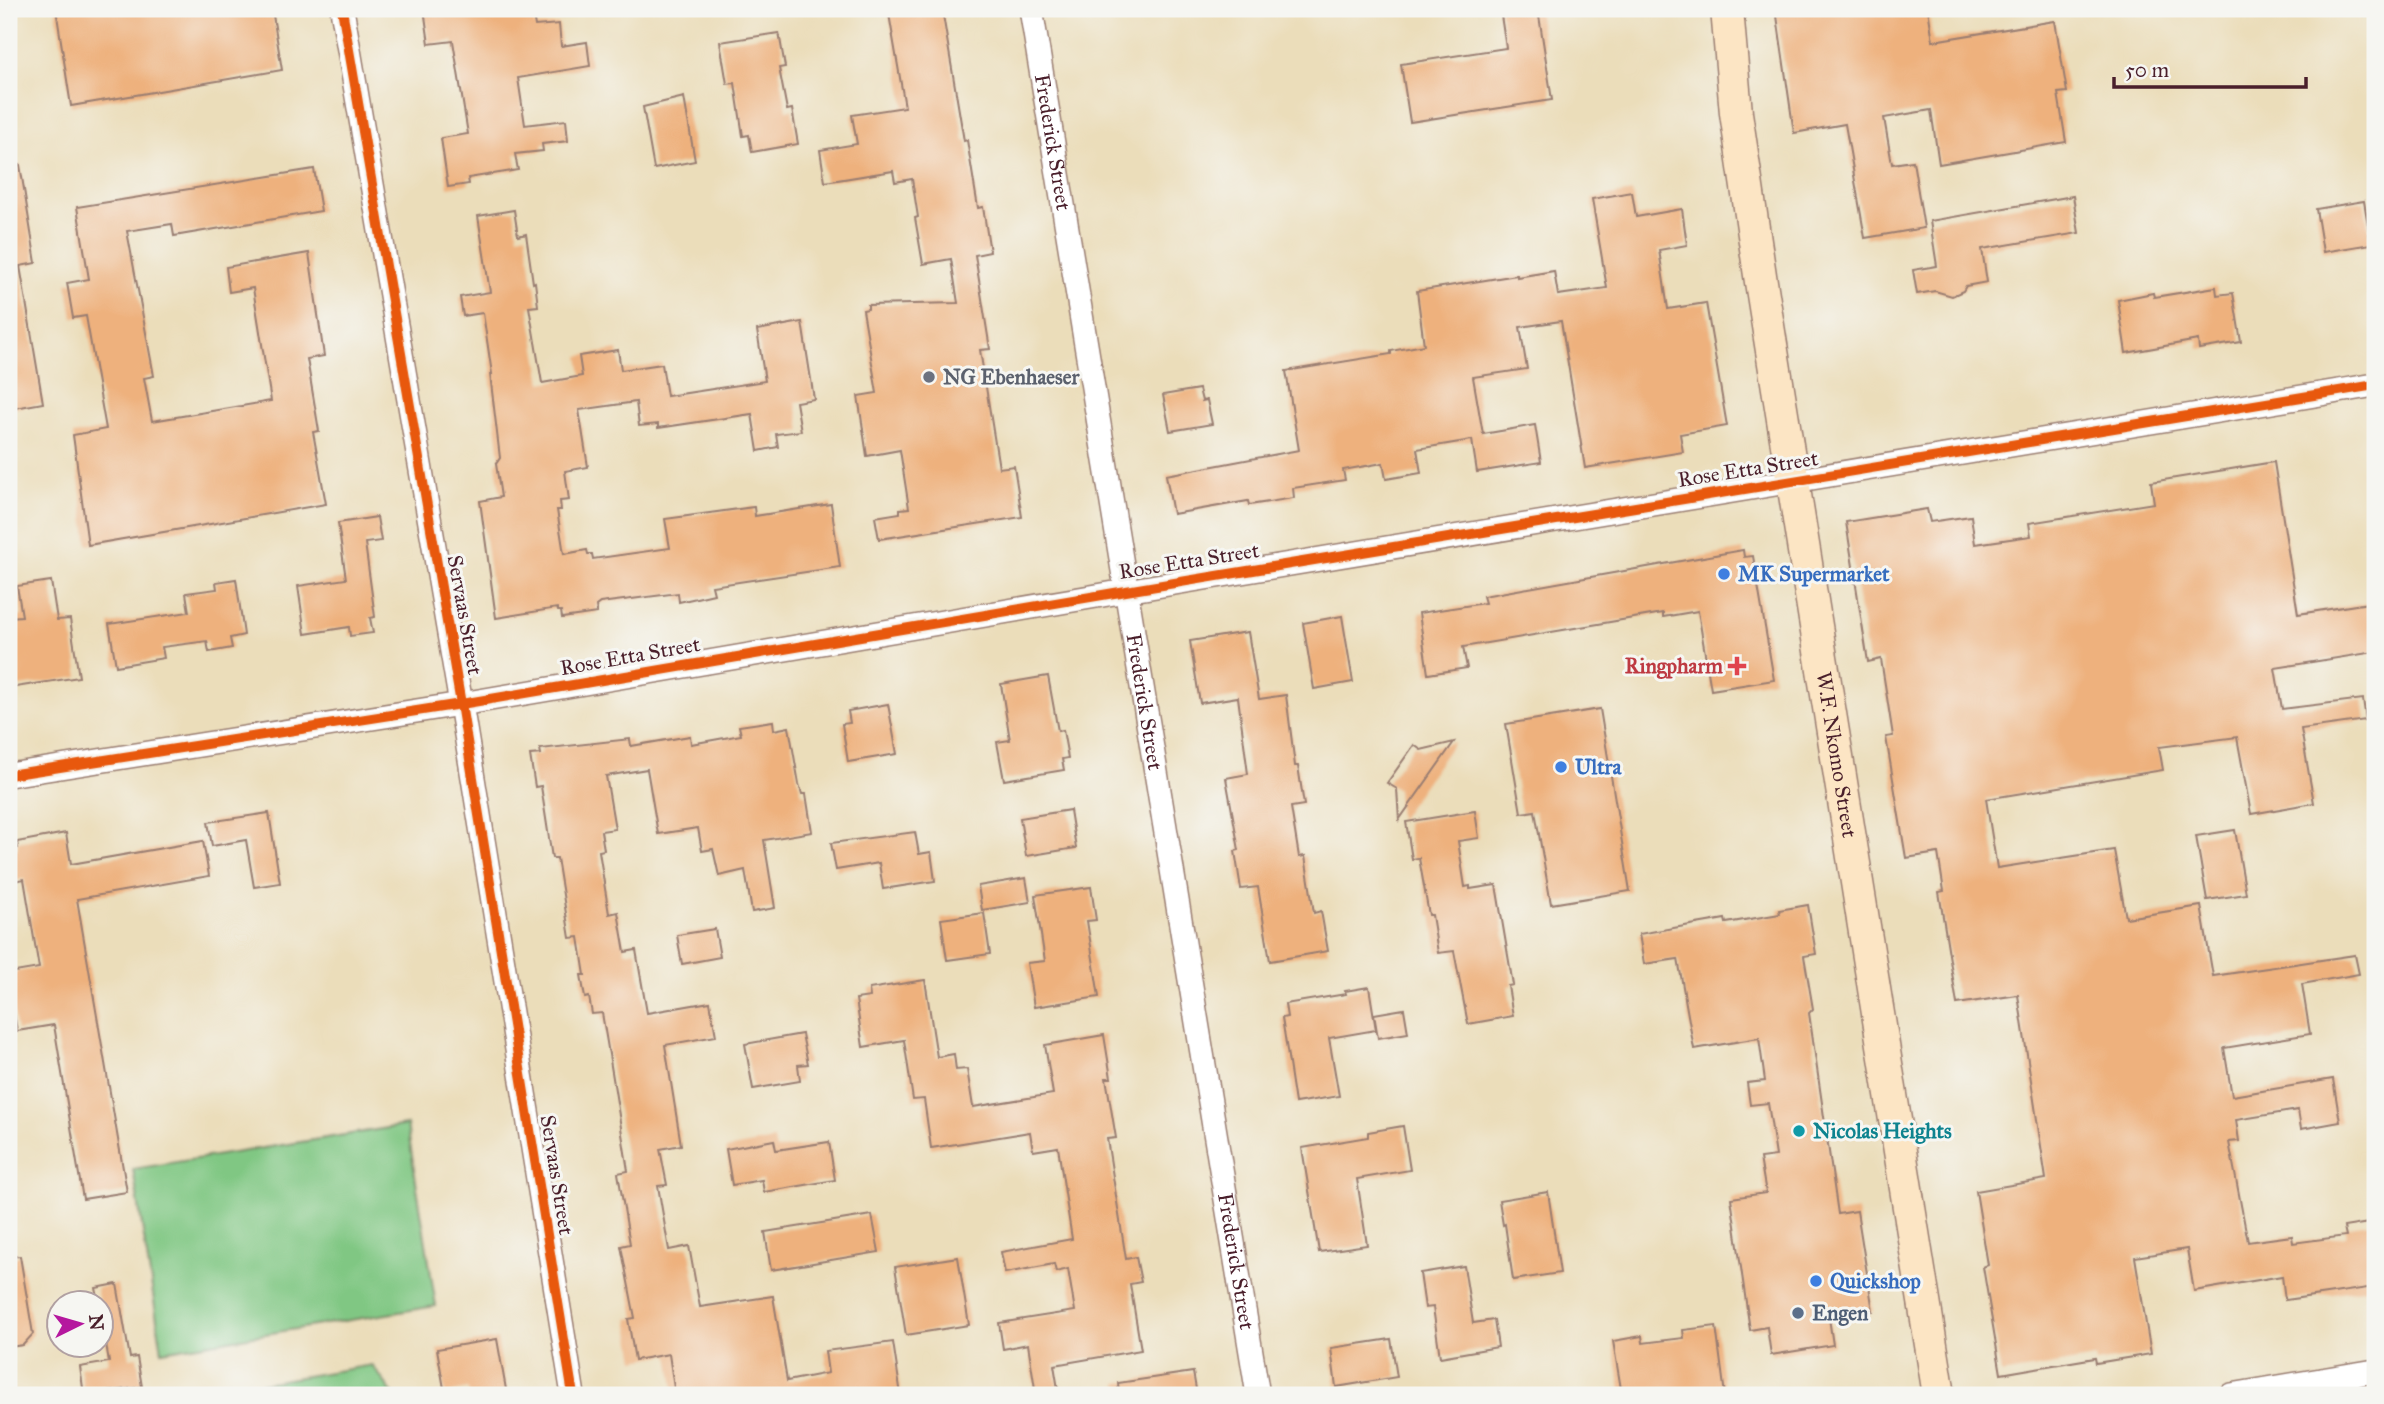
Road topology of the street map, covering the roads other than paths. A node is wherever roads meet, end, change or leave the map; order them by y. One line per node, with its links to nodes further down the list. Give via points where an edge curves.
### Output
1 (342, 9): 9 (street, Servaas Street)
2 (1031, 9): 8 (street, Frederick Street)
3 (1708, 9): 5 (main road, W.F. Nkomo Street)
4 (1727, 9): 5 (main road, W.F. Nkomo Street)
5 (1736, 113): 7 (main road, W.F. Nkomo Street)
6 (2375, 385): 7 (street, Rose Etta Street)
7 (1792, 481): 8 (street, Rose Etta Street); 14 (main road, W.F. Nkomo Street)
8 (1126, 591): 9 (street, Rose Etta Street); 13 (street, Frederick Street)
9 (461, 704): 10 (street, Rose Etta Street); 12 (street, Servaas Street)
10 (9, 775)
11 (2375, 1371): 15 (street)
12 (573, 1395)
13 (1258, 1395)
14 (1939, 1395)
15 (2231, 1395)

